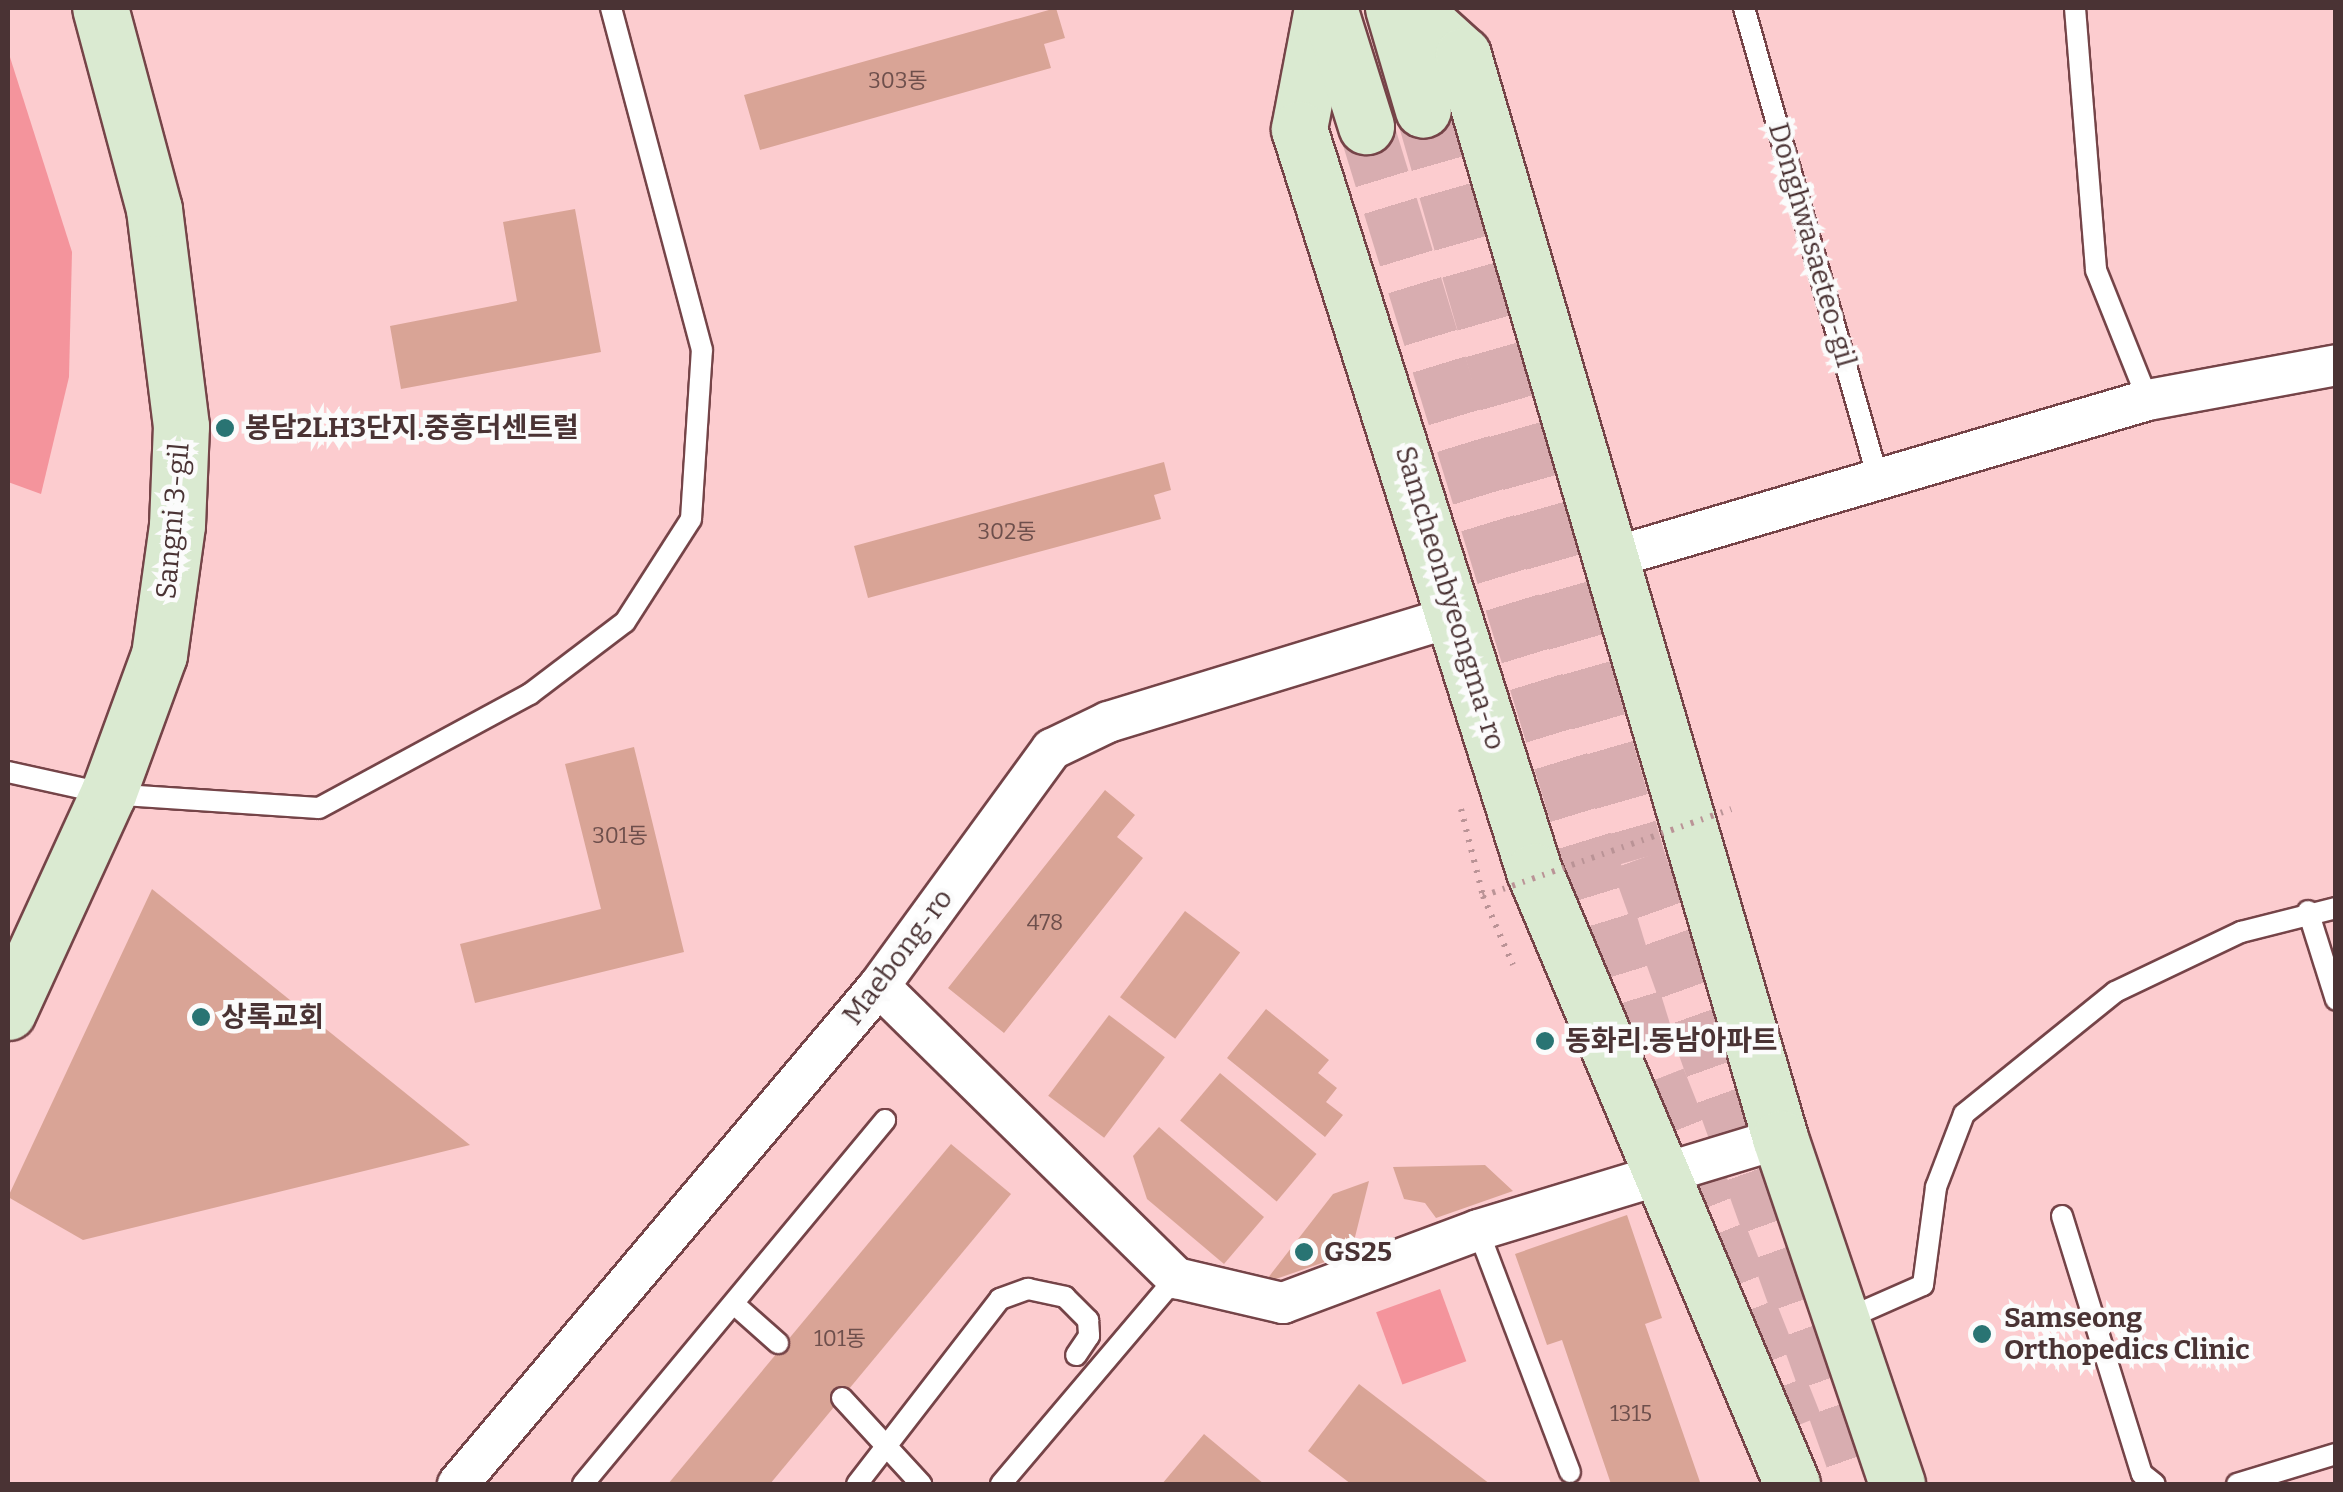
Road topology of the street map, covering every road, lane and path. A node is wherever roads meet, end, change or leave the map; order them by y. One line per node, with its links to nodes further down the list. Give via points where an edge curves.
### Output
1 (100, 8): 17 (main road, Sangni 3-gil, via 154,209 181,426 159,655)
2 (610, 8): 17 (lane, via 702,350 691,520 624,622 530,694 319,808)
3 (1325, 8): 9 (main road); 14 (main road, Samcheonbyeongma-ro, via 1299,129)
4 (1394, 8): 8 (main road)
5 (1411, 8): 13 (main road, via 1464,56)
6 (1744, 8): 12 (lane, Donghwasaeteo-gil)
7 (2076, 8): 11 (lane, via 2096,270)
8 (1423, 110)
9 (1366, 126)
10 (2336, 364): 11 (street)
11 (2148, 400): 12 (street)
12 (1879, 483): 13 (street)
13 (1608, 559): 27 (main road)
14 (1458, 615): 23 (street, Maebong-ro, via 1108,722 1052,749); 28 (main road, Samcheonbyeongma-ro, via 1534,870)
15 (8, 772): 17 (lane)
16 (1456, 788): 19 (path)
17 (108, 794): 25 (main road, Sangni 3-gil)
18 (1731, 809): 19 (path, bridge)
19 (1483, 896): 22 (path)
20 (2336, 908): 21 (lane)
21 (2308, 911): 24 (lane); 33 (lane, via 2241,932 2114,992 1964,1114 1936,1187 1923,1285)
22 (1514, 965)
23 (879, 986): 31 (street); 40 (street, Maebong-ro)
24 (2336, 1000)
25 (8, 1012)
26 (885, 1120): 32 (lane)
27 (1780, 1138): 28 (street); 33 (main road)
28 (1662, 1176): 30 (street); 45 (main road, Samcheonbyeongma-ro)
29 (2062, 1216): 47 (lane, via 2142,1474)
30 (1478, 1230): 31 (street, via 1283,1303); 39 (lane)
31 (1176, 1278): 44 (lane)
32 (734, 1304): 34 (lane); 41 (lane)
33 (1844, 1320): 46 (main road)
34 (778, 1343)
35 (1076, 1355): 37 (lane, via 1090,1336 1088,1320 1065,1297 1028,1289 1000,1299)
36 (842, 1398): 37 (lane)
37 (889, 1442): 42 (lane); 43 (lane)
38 (2336, 1454): 48 (lane)
39 (1570, 1472)
40 (458, 1484)
41 (583, 1484)
42 (857, 1484)
43 (920, 1484)
44 (1001, 1484)
45 (1792, 1484)
46 (1897, 1484)
47 (2155, 1484)
48 (2237, 1484)

